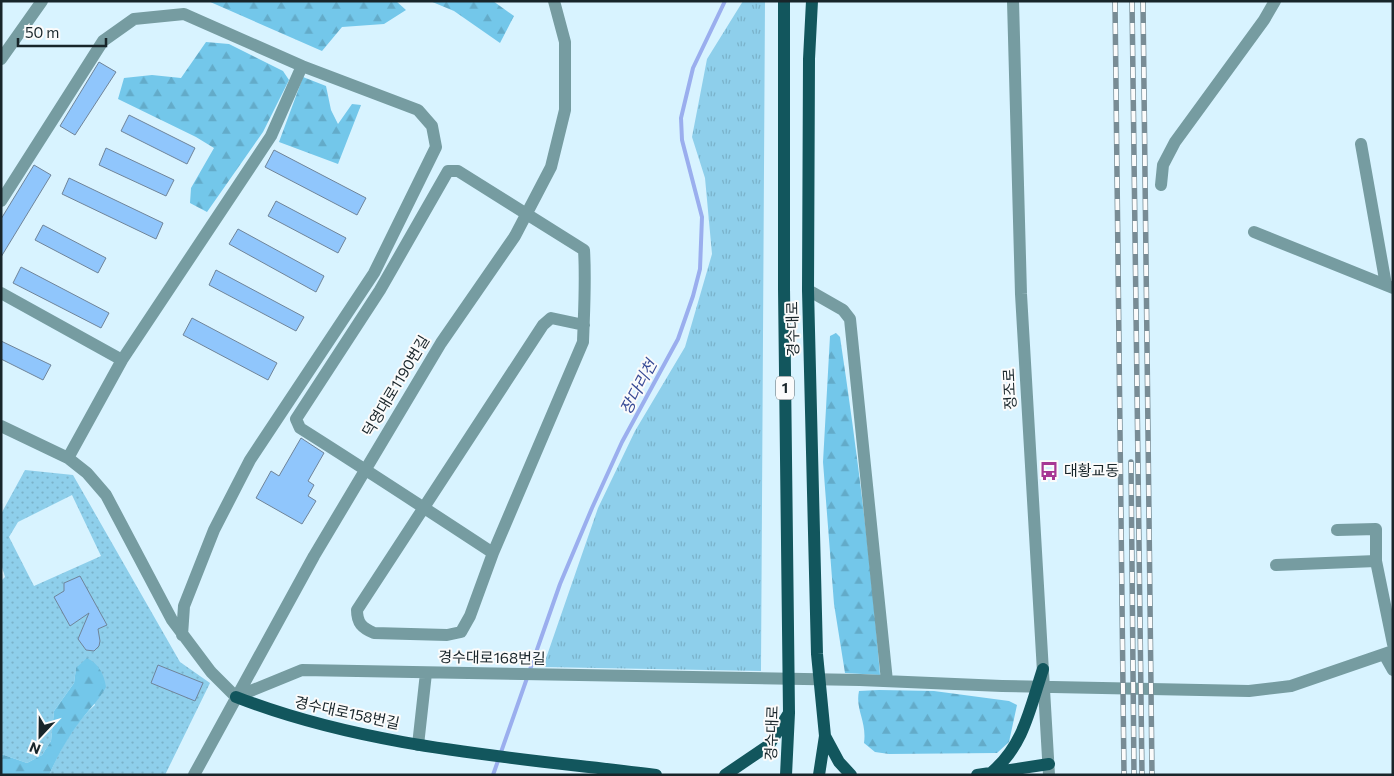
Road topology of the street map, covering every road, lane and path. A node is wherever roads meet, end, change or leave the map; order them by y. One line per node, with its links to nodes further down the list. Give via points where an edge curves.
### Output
1 (42, 1): 7 (street)
2 (554, 1): 12 (street, 덕영대로1190번길, via 565,42 565,110 551,167)
3 (784, 1): 35 (main road, 경수대로 / 1)
4 (812, 1): 15 (main road, 경수대로 / 1)
5 (1013, 1): 30 (street, 정조로, via 1021,294)
6 (1275, 1): 10 (street, via 1264,20 1213,80 1163,165)
7 (1, 59)
8 (302, 66): 11 (street, via 184,14 134,20 103,41); 18 (street, via 271,136); 27 (street, via 418,110 432,126 436,147 374,273 250,460 214,530 184,606)
9 (1361, 144): 14 (street)
10 (1161, 185)
11 (1, 201)
12 (526, 215): 17 (street, via 584,250); 21 (street, 덕영대로1190번길, via 441,343); 21 (street, via 458,171 448,171 440,181 380,290 296,419 300,428)
13 (1254, 232): 14 (street)
14 (1389, 286)
15 (808, 290): 33 (street, via 843,310 850,319); 36 (main road, 경수대로 / 1, via 817,654)
16 (1, 293): 18 (street)
17 (584, 324): 22 (street, via 551,318 543,325); 24 (street, via 583,342)
18 (122, 360): 20 (street)
19 (1, 426): 20 (street)
20 (68, 458): 27 (street, via 87,473 106,495)
21 (366, 469): 22 (street); 34 (street, 덕영대로1190번길)
22 (423, 507): 24 (street); 24 (street, via 357,610 357,620 364,629 374,633 461,632)
23 (1337, 530): 25 (street, via 1376,529)
24 (493, 554)
25 (1376, 562): 26 (street); 28 (street)
26 (1276, 565)
27 (182, 635): 34 (street)
28 (1393, 644)
29 (1388, 653): 31 (street); 33 (street, 경수대로168번길, via 1291,686 1249,691)
30 (1043, 669): 38 (street, 정조로); 39 (main road, via 1015,747)
31 (1393, 670)
32 (426, 673): 33 (street, 경수대로168번길); 34 (street, 경수대로168번길, via 302,670); 37 (street)
33 (887, 681)
34 (236, 697): 37 (main road, 경수대로158번길, via 282,716 355,734); 40 (street, 덕영대로1190번길)
35 (789, 712): 42 (main road, via 769,745); 43 (main road, 경수대로 / 1)
36 (825, 736): 44 (main road, 경수대로 / 1); 45 (main road)
37 (418, 744): 41 (main road, 경수대로158번길)
38 (1049, 769): 39 (main road)
39 (992, 772): 46 (main road)
40 (194, 775)
41 (656, 775)
42 (725, 775)
43 (786, 775)
44 (819, 775)
45 (850, 775)
46 (977, 775)

